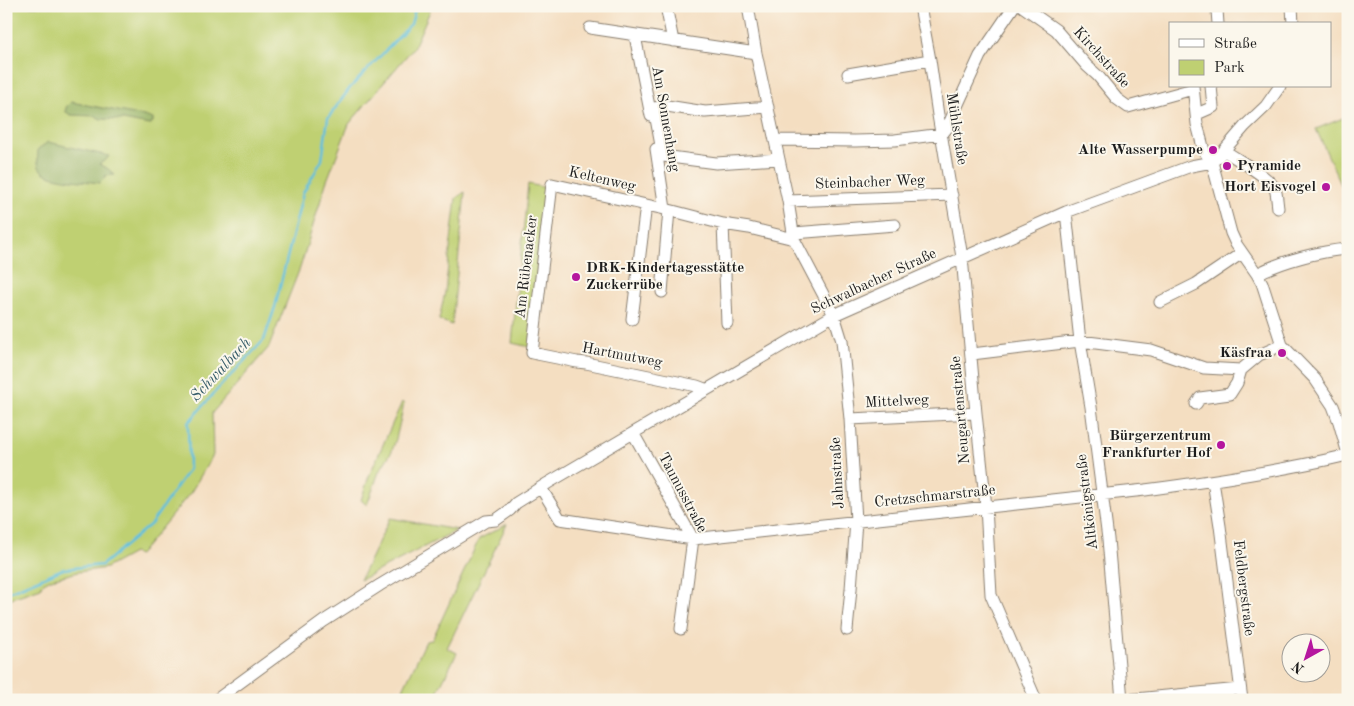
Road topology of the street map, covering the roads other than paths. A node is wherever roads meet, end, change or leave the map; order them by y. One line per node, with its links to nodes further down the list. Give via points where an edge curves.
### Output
1 (666, 6): 12 (street)
2 (748, 6): 13 (street, Jahnstraße)
3 (920, 6): 14 (street, Mühlstraße)
4 (1014, 6): 21 (street, via 980,56)
5 (1022, 6): 16 (street, Kirchstraße, via 1056,30 1117,99 1128,107)
6 (1292, 6): 9 (street)
7 (1217, 10): 8 (street)
8 (1218, 22)
9 (1293, 22)
10 (590, 28): 11 (street)
11 (635, 36): 12 (street); 31 (street, Am Sonnenhang)
12 (673, 40): 13 (street)
13 (756, 53): 19 (street, Jahnstraße)
14 (930, 60): 15 (street); 21 (street, Mühlstraße)
15 (848, 74)
16 (1193, 88): 20 (street)
17 (1211, 88): 20 (street, via 1213,107)
18 (1279, 88): 23 (street)
19 (768, 107): 22 (street, Jahnstraße); 24 (street, via 705,112 667,106 654,108 663,156 716,163)
20 (1197, 114): 25 (street, via 1204,151)
21 (942, 134): 22 (street, via 894,140); 27 (street, Mühlstraße)
22 (776, 140): 24 (street, Jahnstraße)
23 (1225, 151): 25 (street); 30 (street, via 1271,183)
24 (779, 159): 28 (street, Jahnstraße)
25 (1212, 162): 32 (street, Schwalbacher Straße, via 1191,166); 37 (street, via 1228,225)
26 (552, 184): 29 (street, Keltenweg); 47 (street, Am Rübenacker)
27 (952, 195): 28 (street, Steinbacher Weg); 38 (street, Mühlstraße)
28 (788, 200): 35 (street, Jahnstraße)
29 (646, 205): 31 (street, Keltenweg); 43 (street, Keltenweg)
30 (1278, 208)
31 (667, 209): 33 (street, Keltenweg); 40 (street)
32 (1066, 212): 38 (street, Schwalbacher Straße); 45 (street, Altkönigstraße)
33 (723, 224): 35 (street, Keltenweg); 44 (street)
34 (895, 225): 35 (street, Keltenweg)
35 (794, 236): 42 (street, Jahnstraße)
36 (1348, 248): 39 (street, via 1295,260)
37 (1242, 253): 39 (street); 41 (street, via 1196,284)
38 (962, 258): 42 (street, Schwalbacher Straße); 48 (street, Neugartenstraße)
39 (1257, 274): 46 (street)
40 (662, 292)
41 (1160, 302)
42 (834, 315): 50 (street, Schwalbacher Straße); 53 (street, Jahnstraße, via 842,341)
43 (632, 320)
44 (727, 323)
45 (1080, 341): 48 (street); 49 (street, via 1151,350 1204,368); 59 (street, Altkönigstraße)
46 (1282, 345): 49 (street, via 1259,355); 55 (street, via 1315,379 1333,406)
47 (532, 353): 50 (street, Hartmutweg)
48 (972, 354): 52 (street, Neugartenstraße)
49 (1241, 370): 51 (street, via 1238,383 1230,394 1200,398)
50 (705, 390): 54 (street, Schwalbacher Straße)
51 (1196, 404)
52 (976, 413): 53 (street, Mittelweg); 60 (street, Neugartenstraße)
53 (850, 419): 61 (street, Jahnstraße)
54 (633, 433): 58 (street, Schwalbacher Straße); 62 (street, Taunusstraße)
55 (1345, 433): 56 (street)
56 (1348, 454): 57 (street, Cretzschmarstraße)
57 (1213, 481): 59 (street, Cretzschmarstraße); 65 (street, Feldbergstraße)
58 (541, 488): 62 (street, Cretzschmarstraße, via 560,519); 66 (street, Schwalbacher Straße, via 496,520 482,524 324,621)
59 (1102, 495): 60 (street, Cretzschmarstraße); 68 (street, Altkönigstraße)
60 (986, 507): 61 (street, Cretzschmarstraße); 67 (street, Neugartenstraße, via 991,596)
61 (856, 521): 62 (street, Cretzschmarstraße); 64 (street, Jahnstraße)
62 (693, 540): 63 (street, Taunusstraße)
63 (681, 629)
64 (847, 630)
65 (1241, 694): 68 (street)
66 (216, 700)
67 (1036, 700)
68 (1123, 700)

